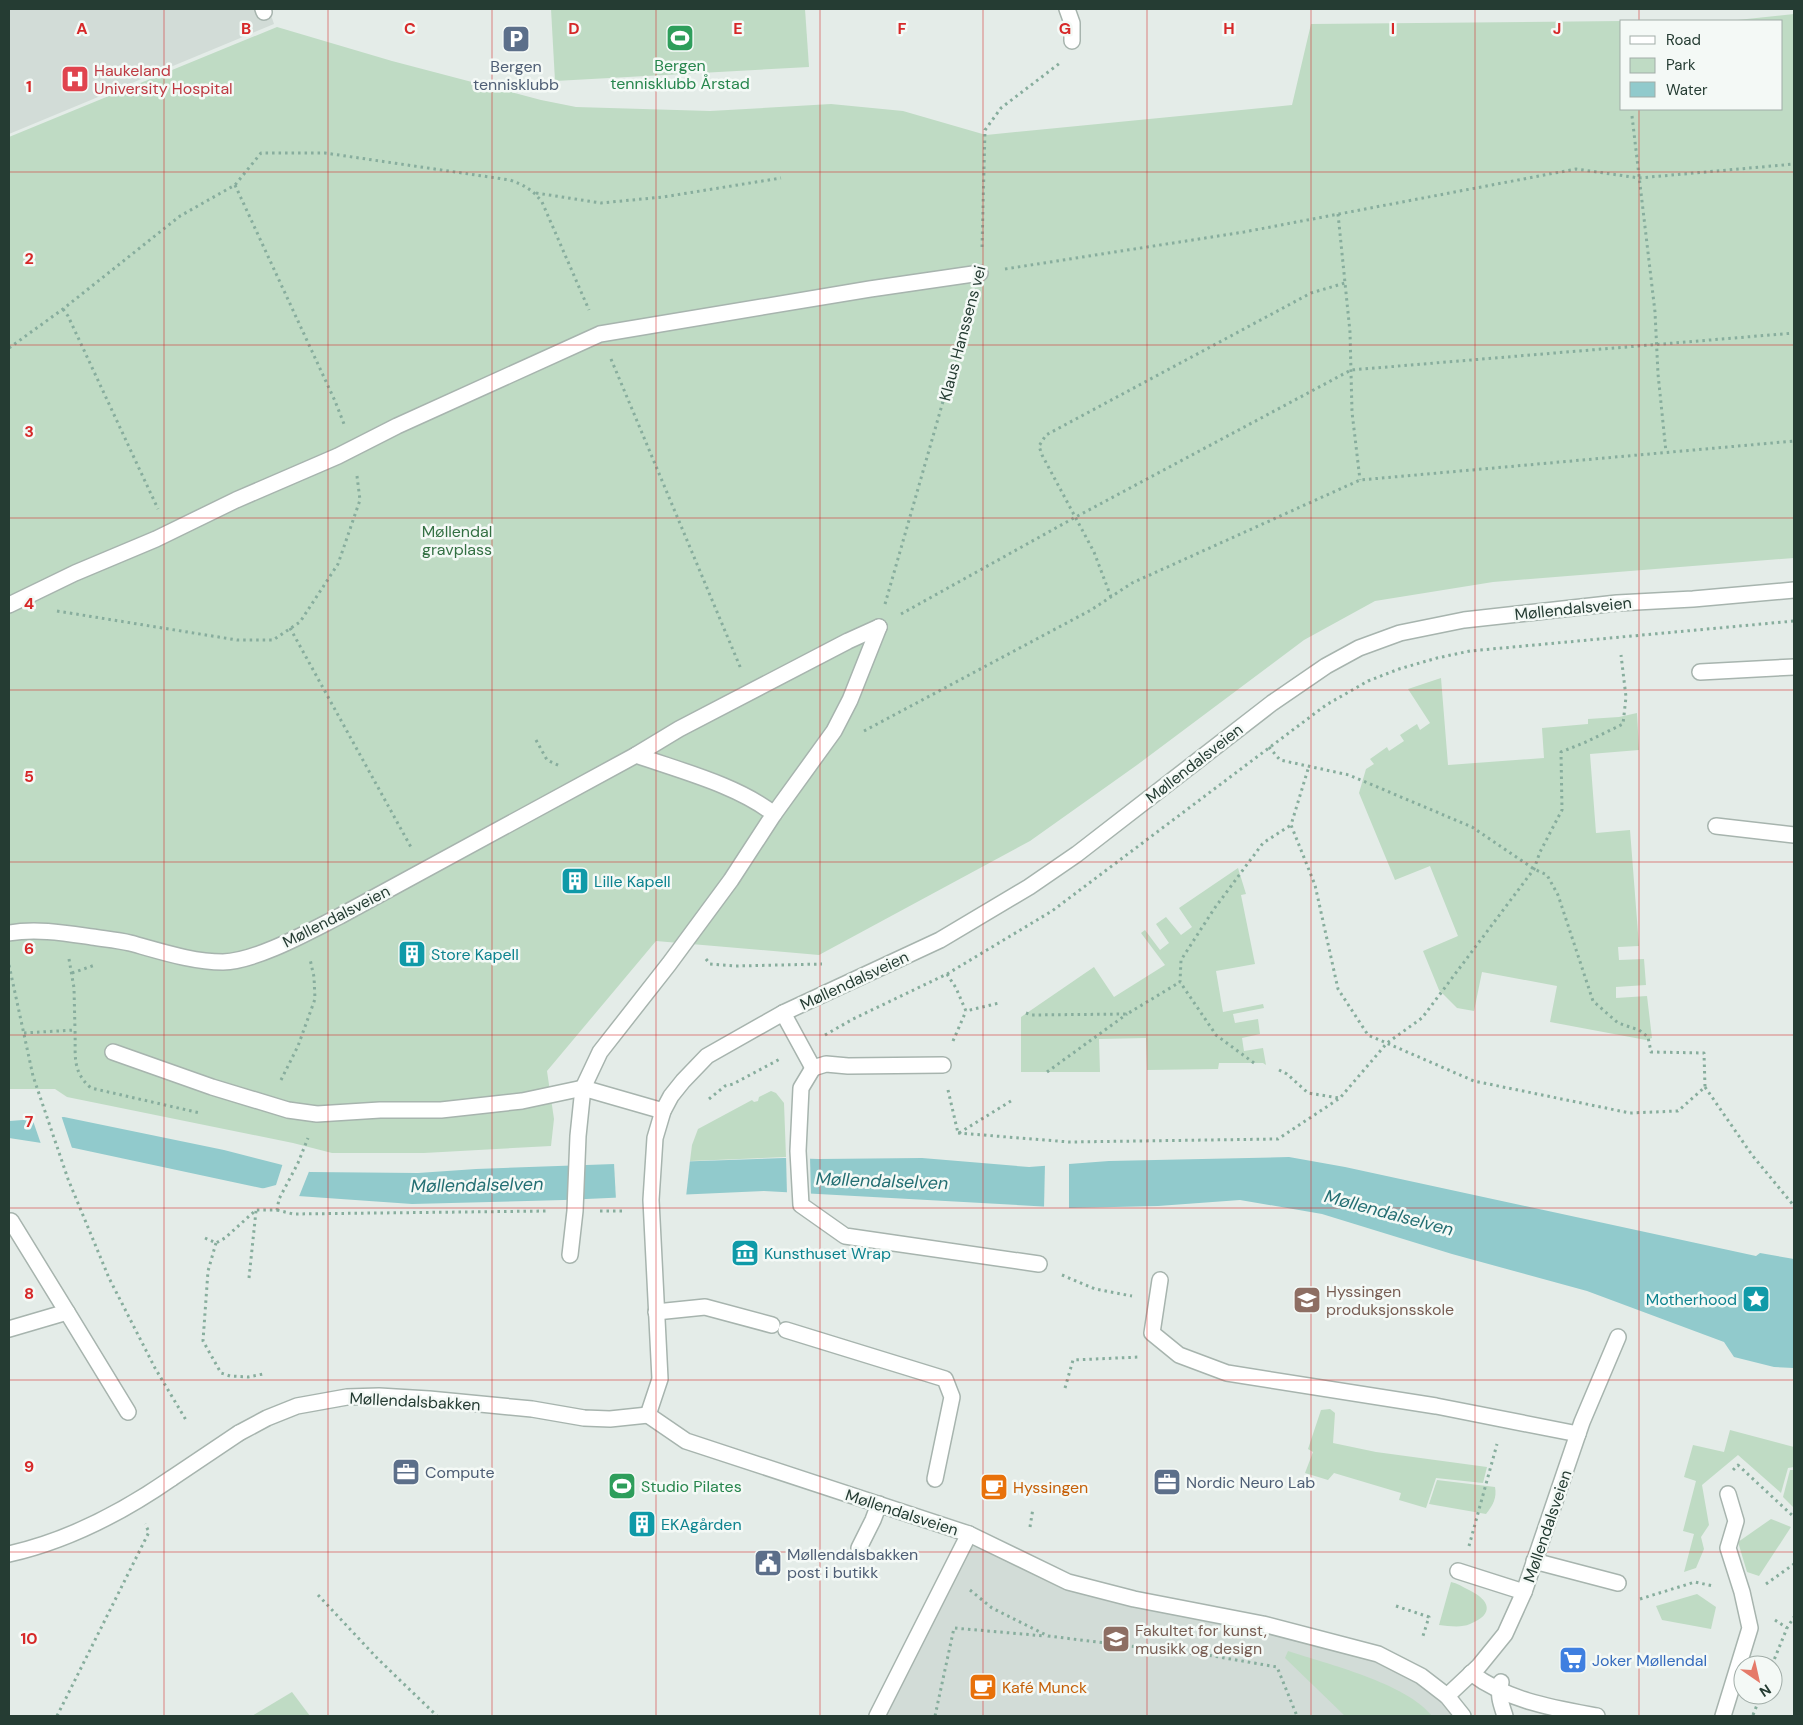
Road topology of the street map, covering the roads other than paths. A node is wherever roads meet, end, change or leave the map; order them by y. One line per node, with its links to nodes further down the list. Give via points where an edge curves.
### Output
1 (1067, 9): 2 (street, via 1072,23)
2 (1072, 41)
3 (980, 273): 5 (street, via 600,334)
4 (1794, 590): 13 (street, Møllendalsveien, via 1617,603 1464,620 1400,633 1359,648 1272,703 1077,854 1029,887 940,940)
5 (9, 605)
6 (1794, 667): 7 (street)
7 (1700, 672)
8 (636, 755): 9 (street, via 736,792 760,803); 9 (street, Møllendalsveien, via 679,729 848,640 879,627 839,722); 12 (street, Møllendalsveien, via 295,938 250,957 224,962 185,958 127,942 59,932)
9 (774, 814): 17 (street, via 731,880 600,1052)
10 (1716, 826): 11 (street)
11 (1794, 836)
12 (9, 933)
13 (783, 1013): 16 (street); 18 (street, Møllendalsveien, via 707,1056 683,1081)
14 (113, 1052): 17 (street, via 212,1087 288,1110 317,1114 441,1110 522,1101)
15 (943, 1065): 16 (street, via 826,1064)
16 (813, 1068): 21 (street, via 800,1088 798,1151 801,1205 845,1236)
17 (583, 1088): 18 (street); 20 (street)
18 (663, 1111): 24 (street, Møllendalsveien, via 653,1160)
19 (11, 1221): 23 (street)
20 (570, 1255)
21 (1039, 1264)
22 (1160, 1280): 29 (street, via 1152,1333 1179,1355 1228,1373 1436,1406)
23 (67, 1312): 25 (street); 27 (street)
24 (656, 1312): 28 (street, Møllendalsveien, via 660,1379); 30 (street, via 705,1307 945,1380 952,1398)
25 (9, 1329)
26 (1618, 1338): 29 (street, Møllendalsveien)
27 (128, 1412)
28 (648, 1415): 32 (street, Møllendalsveien, via 686,1441); 35 (street, Møllendalsbakken, bridge, via 584,1418 532,1409 379,1396 346,1397 297,1406 239,1433 150,1494 116,1513 71,1534)
29 (1578, 1434): 36 (street, Møllendalsveien)
30 (935, 1479)
31 (1728, 1494): 48 (street, via 1736,1521 1728,1548 1750,1628)
32 (879, 1504): 33 (street, Møllendalsveien); 34 (street)
33 (969, 1534): 43 (street, Møllendalsveien, via 1068,1582 1134,1599 1263,1624 1378,1654 1421,1676); 44 (street)
34 (859, 1548)
35 (9, 1554)
36 (1534, 1561): 38 (street); 39 (street, Møllendalsveien)
37 (1460, 1571): 39 (street)
38 (1618, 1583)
39 (1524, 1592): 40 (street, Møllendalsveien, via 1504,1634)
40 (1471, 1673): 42 (street); 43 (street, Møllendalsveien)
41 (1491, 1677): 42 (street, via 1502,1683)
42 (1499, 1690): 46 (street, via 1499,1700); 47 (street, via 1535,1704)
43 (1447, 1696): 45 (street, Møllendalsveien)
44 (877, 1716)
45 (1463, 1716)
46 (1506, 1716)
47 (1597, 1716)
48 (1723, 1716)

